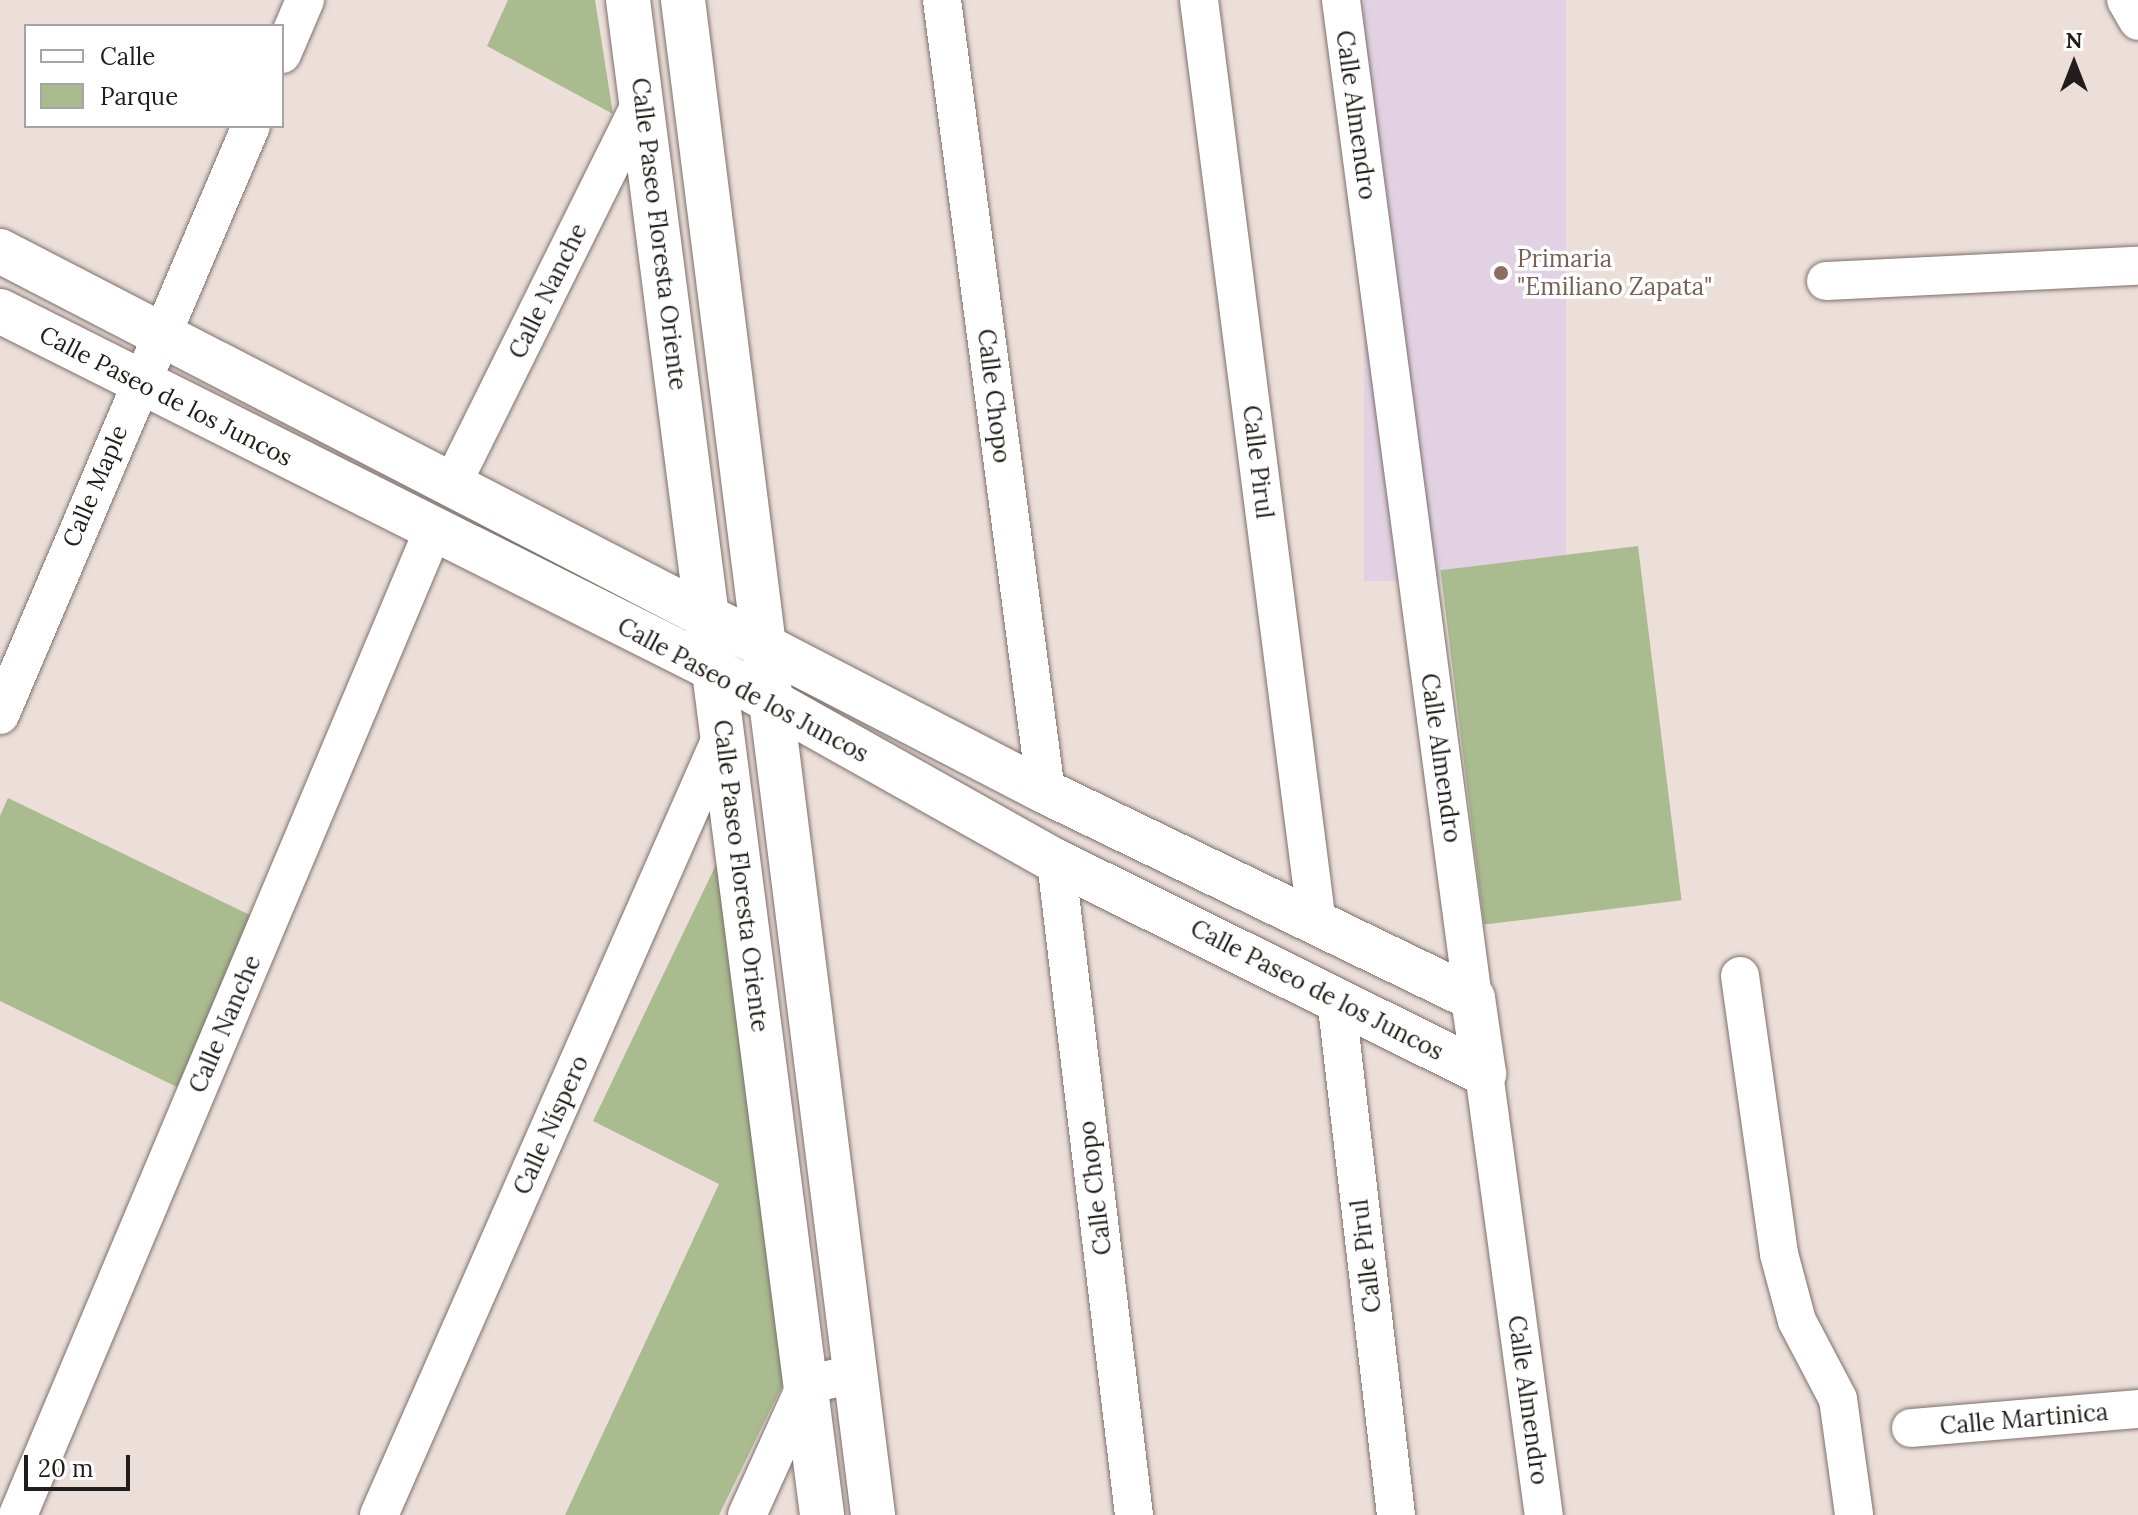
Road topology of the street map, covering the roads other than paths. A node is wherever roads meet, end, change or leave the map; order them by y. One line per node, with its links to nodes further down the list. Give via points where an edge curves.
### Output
1 (305, 0): 9 (street)
2 (628, 0): 10 (street, Calle Paseo Floresta Oriente)
3 (683, 0): 21 (street)
4 (942, 0): 26 (street, Calle Chopo)
5 (1199, 0): 28 (street, Calle Pirul)
6 (1341, 0): 31 (street, Calle Almendro)
7 (2126, 0): 8 (street)
8 (2138, 21)
9 (284, 49)
10 (642, 101): 18 (street, Calle Nanche); 20 (street, Calle Paseo Floresta Oriente)
11 (250, 128): 16 (street, Calle Maple)
12 (0, 251): 16 (street, Calle Paseo de los Juncos)
13 (2138, 266): 14 (street)
14 (1826, 281)
15 (0, 311): 17 (street, Calle Paseo de los Juncos)
16 (162, 334): 17 (street, Calle Maple); 18 (street, Calle Paseo de los Juncos)
17 (139, 382): 19 (street, Calle Paseo de los Juncos); 24 (street, Calle Maple)
18 (454, 480): 20 (street, Calle Paseo de los Juncos)
19 (432, 533): 22 (street, Calle Paseo de los Juncos); 37 (street, Calle Nanche)
20 (708, 616): 21 (street, Calle Paseo de los Juncos); 22 (street, Calle Paseo Floresta Oriente)
21 (765, 645): 23 (street); 26 (street, Calle Paseo de los Juncos)
22 (715, 670): 23 (street, Calle Paseo de los Juncos); 25 (street, Calle Paseo Floresta Oriente)
23 (773, 704): 27 (street, Calle Paseo de los Juncos); 33 (street)
24 (0, 715)
25 (723, 734): 34 (street, Calle Paseo Floresta Oriente); 38 (street, Calle Níspero)
26 (1046, 792): 28 (street, Calle Paseo de los Juncos)
27 (1056, 861): 30 (street, Calle Paseo de los Juncos); 42 (street, Calle Chopo)
28 (1317, 924): 31 (street, Calle Paseo de los Juncos)
29 (1740, 976): 45 (street, via 1779,1254 1797,1321 1838,1399)
30 (1336, 998): 32 (street, Calle Paseo de los Juncos); 43 (street, Calle Pirul)
31 (1473, 998): 32 (street, Calle Almendro)
32 (1484, 1073): 44 (street, Calle Almendro)
33 (854, 1374): 34 (street); 41 (street)
34 (806, 1385): 39 (street); 40 (street, Calle Paseo Floresta Oriente)
35 (2138, 1409): 36 (street, Calle Martinica)
36 (1911, 1428)
37 (18, 1515)
38 (379, 1515)
39 (747, 1515)
40 (822, 1515)
41 (873, 1515)
42 (1134, 1515)
43 (1396, 1515)
44 (1544, 1515)
45 (1854, 1515)

